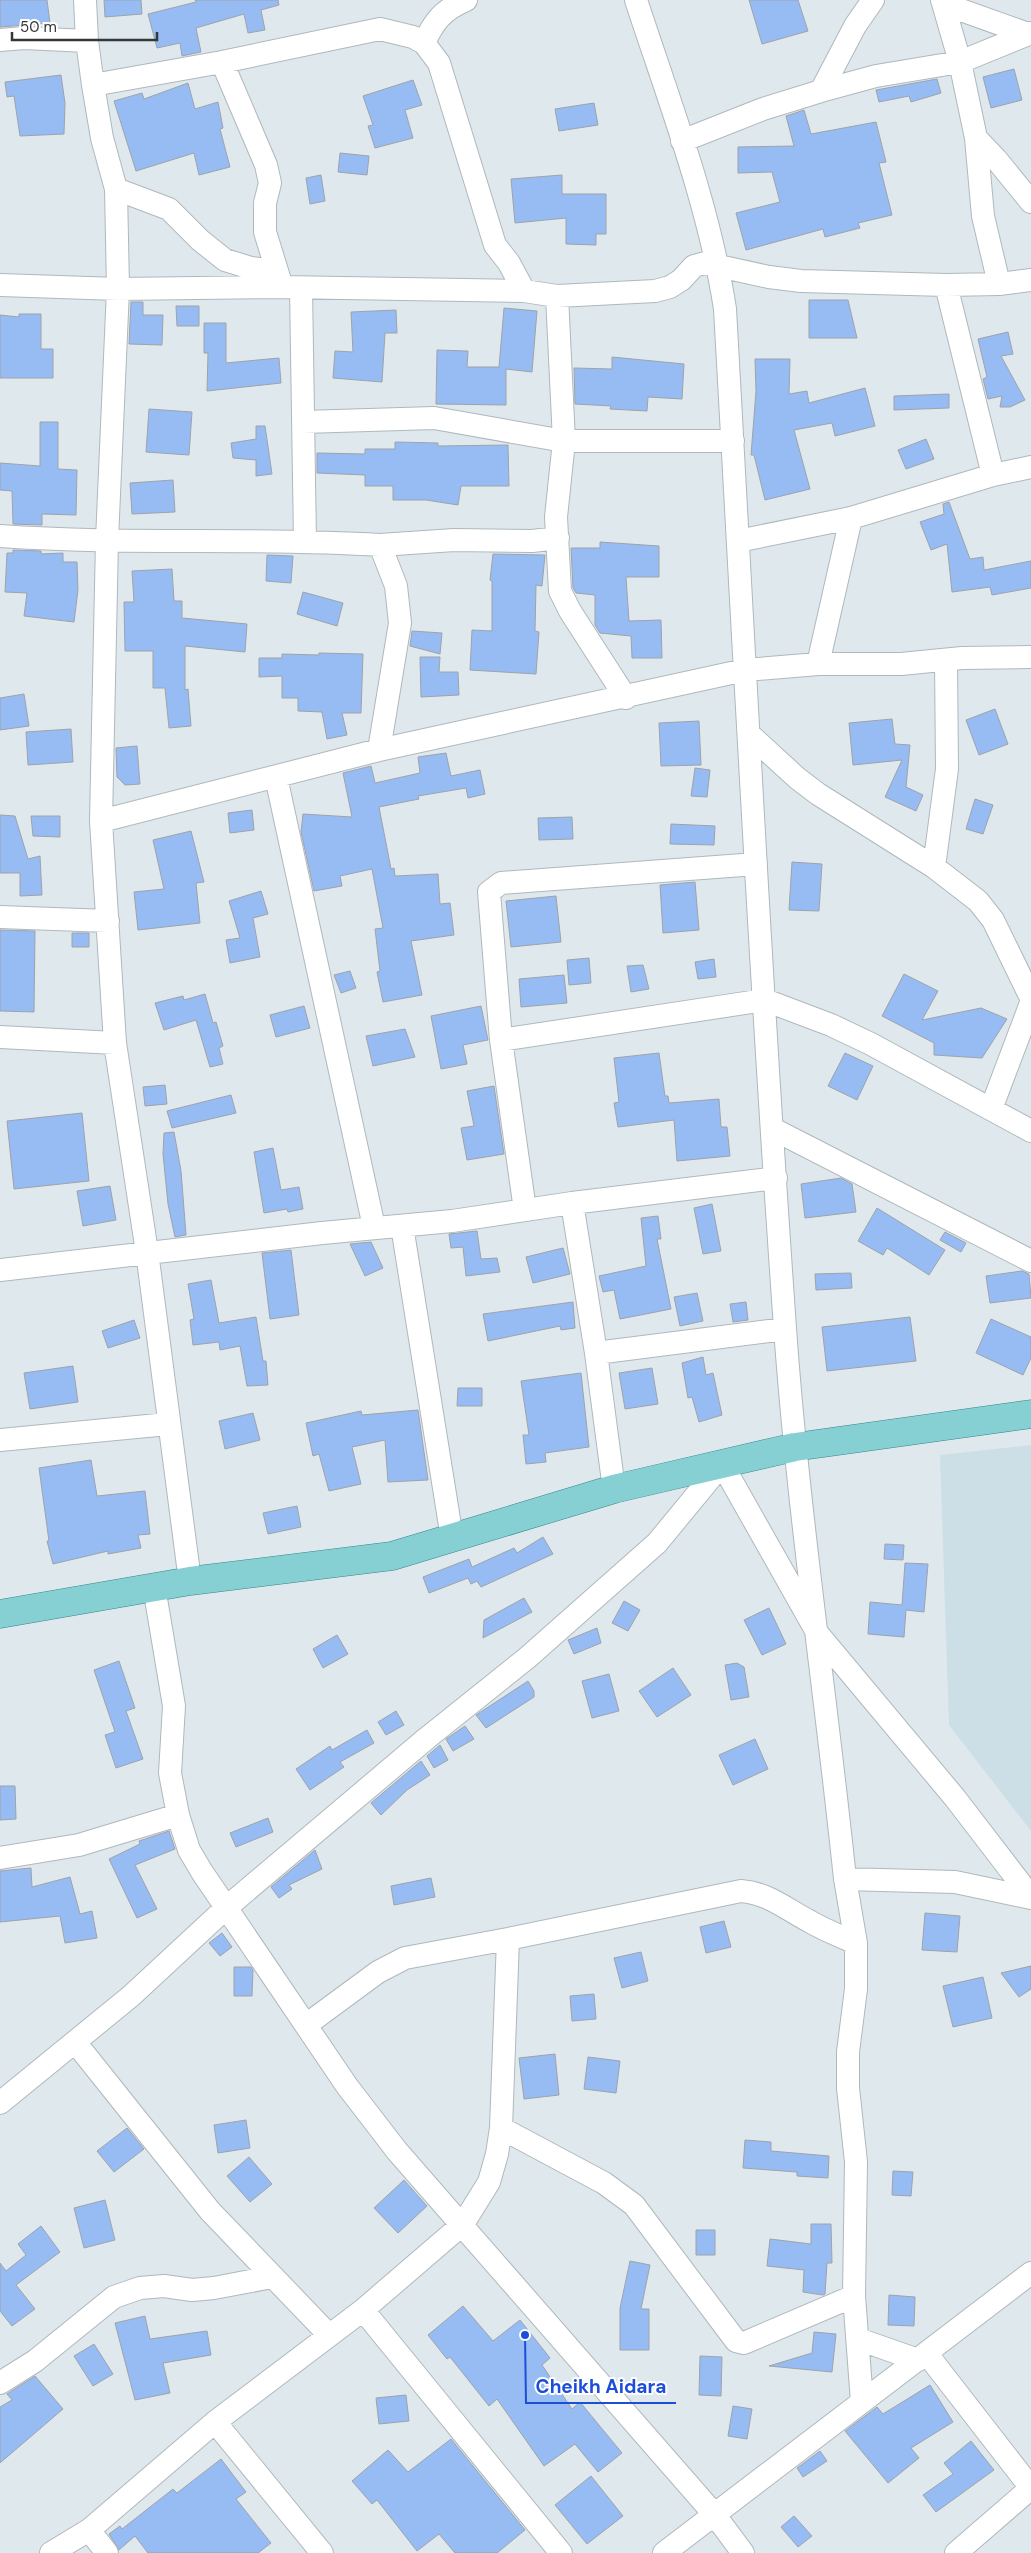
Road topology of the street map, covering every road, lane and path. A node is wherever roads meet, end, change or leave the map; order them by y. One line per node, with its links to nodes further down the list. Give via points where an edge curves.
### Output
1 (84, 0): 8 (street)
2 (466, 0): 9 (street, via 433,22)
3 (636, 0): 15 (street)
4 (873, 0): 13 (street, via 855,26)
5 (943, 2): 6 (street); 11 (street)
6 (1030, 34): 11 (street)
7 (0, 40): 8 (street)
8 (87, 41): 12 (street)
9 (424, 43): 10 (street, via 380,29); 25 (street, via 438,62 495,245 509,262)
10 (222, 62): 12 (street); 20 (street, via 266,165 270,183 265,232)
11 (960, 62): 13 (street, via 876,76); 14 (street)
12 (93, 85): 16 (street, via 102,138)
13 (821, 91): 15 (street, via 763,109)
14 (976, 138): 17 (street); 21 (street, via 983,216)
15 (682, 141): 18 (street)
16 (116, 189): 20 (street, via 169,209 225,260); 24 (street)
17 (1031, 202)
18 (719, 264): 23 (street, via 769,277 801,281); 26 (street, via 694,266 681,280 655,292); 29 (street)
19 (1031, 280): 21 (street)
20 (286, 282): 24 (street); 25 (street); 27 (street)
21 (999, 284): 23 (street)
22 (0, 285): 24 (street)
23 (946, 285): 31 (street)
24 (118, 289): 35 (street)
25 (524, 291): 26 (street)
26 (556, 296): 28 (street)
27 (303, 422): 28 (street, via 434,418); 36 (street)
28 (564, 441): 29 (street); 34 (street, via 556,517)
29 (733, 441): 37 (street)
30 (1031, 467): 31 (street)
31 (993, 475): 32 (street)
32 (850, 518): 37 (street); 41 (street)
33 (0, 536): 35 (street)
34 (558, 538): 38 (street, via 454,540); 43 (street, via 560,591)
35 (107, 540): 36 (street); 47 (street)
36 (306, 541): 38 (street)
37 (738, 541): 42 (street)
38 (380, 546): 45 (street, via 396,586 400,623)
39 (1031, 657): 40 (street)
40 (946, 660): 41 (street, via 901,664); 49 (street, via 947,769)
41 (818, 664): 42 (street)
42 (745, 670): 43 (street); 44 (street)
43 (626, 698): 45 (street)
44 (749, 734): 48 (street); 49 (street, via 818,794)
45 (379, 750): 46 (street)
46 (276, 777): 47 (street); 65 (street)
47 (102, 820): 51 (street)
48 (756, 864): 53 (street); 56 (street, via 494,886 488,897)
49 (934, 867): 52 (street, via 978,901 993,920)
50 (0, 917): 51 (street)
51 (108, 921): 57 (street)
52 (1031, 998)
53 (765, 1000): 56 (street); 58 (street, via 871,1044); 59 (street)
54 (1031, 1003): 58 (street)
55 (0, 1037): 57 (street)
56 (501, 1040): 63 (street)
57 (115, 1043): 66 (street)
58 (991, 1109): 60 (street)
59 (773, 1129): 61 (street); 67 (street)
60 (1031, 1131)
61 (776, 1178): 62 (street); 69 (street)
62 (572, 1203): 63 (street); 70 (street)
63 (525, 1210): 64 (street)
64 (402, 1226): 65 (street); 77 (street)
65 (374, 1228): 66 (street)
66 (147, 1252): 68 (street); 72 (street)
67 (1031, 1261)
68 (0, 1270)
69 (785, 1329): 70 (street); 74 (street)
70 (596, 1354): 76 (street)
71 (1029, 1411): 74 (main road)
72 (168, 1424): 73 (street); 78 (street)
73 (0, 1440)
74 (795, 1447): 75 (main road); 81 (street)
75 (722, 1464): 76 (main road); 81 (street); 86 (street, via 650,1550 527,1658 426,1738)
76 (614, 1489): 77 (main road)
77 (452, 1538): 78 (main road, via 392,1556)
78 (190, 1581): 79 (main road)
79 (154, 1588): 80 (main road); 82 (street, via 174,1706 170,1773)
80 (0, 1614)
81 (818, 1634): 84 (street); 85 (street, via 955,1798)
82 (178, 1815): 83 (street, via 80,1845); 86 (street, via 189,1850)
83 (0, 1858)
84 (845, 1878): 85 (street, via 955,1882); 88 (street)
85 (1031, 1898)
86 (227, 1907): 89 (street); 90 (street, via 131,1996)
87 (508, 1939): 88 (street, via 741,1891 769,1897); 89 (street, via 405,1958 378,1972); 92 (street)
88 (856, 1943): 96 (street, via 856,1989 848,2052 848,2088 856,2162)
89 (306, 2025): 93 (street, via 347,2086 398,2151)
90 (75, 2042): 91 (street); 95 (street, via 181,2177)
91 (0, 2103)
92 (501, 2128): 93 (street, via 488,2182); 96 (street, via 604,2183 634,2205 736,2341 744,2343)
93 (463, 2224): 97 (street); 105 (street)
94 (1031, 2273): 100 (street)
95 (272, 2277): 98 (street); 101 (street, via 192,2290 164,2286 140,2288 114,2297 35,2362)
96 (854, 2296): 99 (street)
97 (363, 2310): 98 (street); 110 (street)
98 (329, 2335): 103 (street)
99 (858, 2339): 100 (street); 102 (street)
100 (923, 2357): 102 (street); 104 (street)
101 (0, 2383)
102 (862, 2402): 105 (street)
103 (215, 2422): 106 (street); 109 (street)
104 (1031, 2488): 113 (street)
105 (714, 2514): 111 (street); 112 (street)
106 (89, 2530): 107 (street); 108 (street)
107 (52, 2553)
108 (107, 2553)
109 (322, 2553)
110 (561, 2553)
111 (664, 2553)
112 (742, 2553)
113 (956, 2553)

